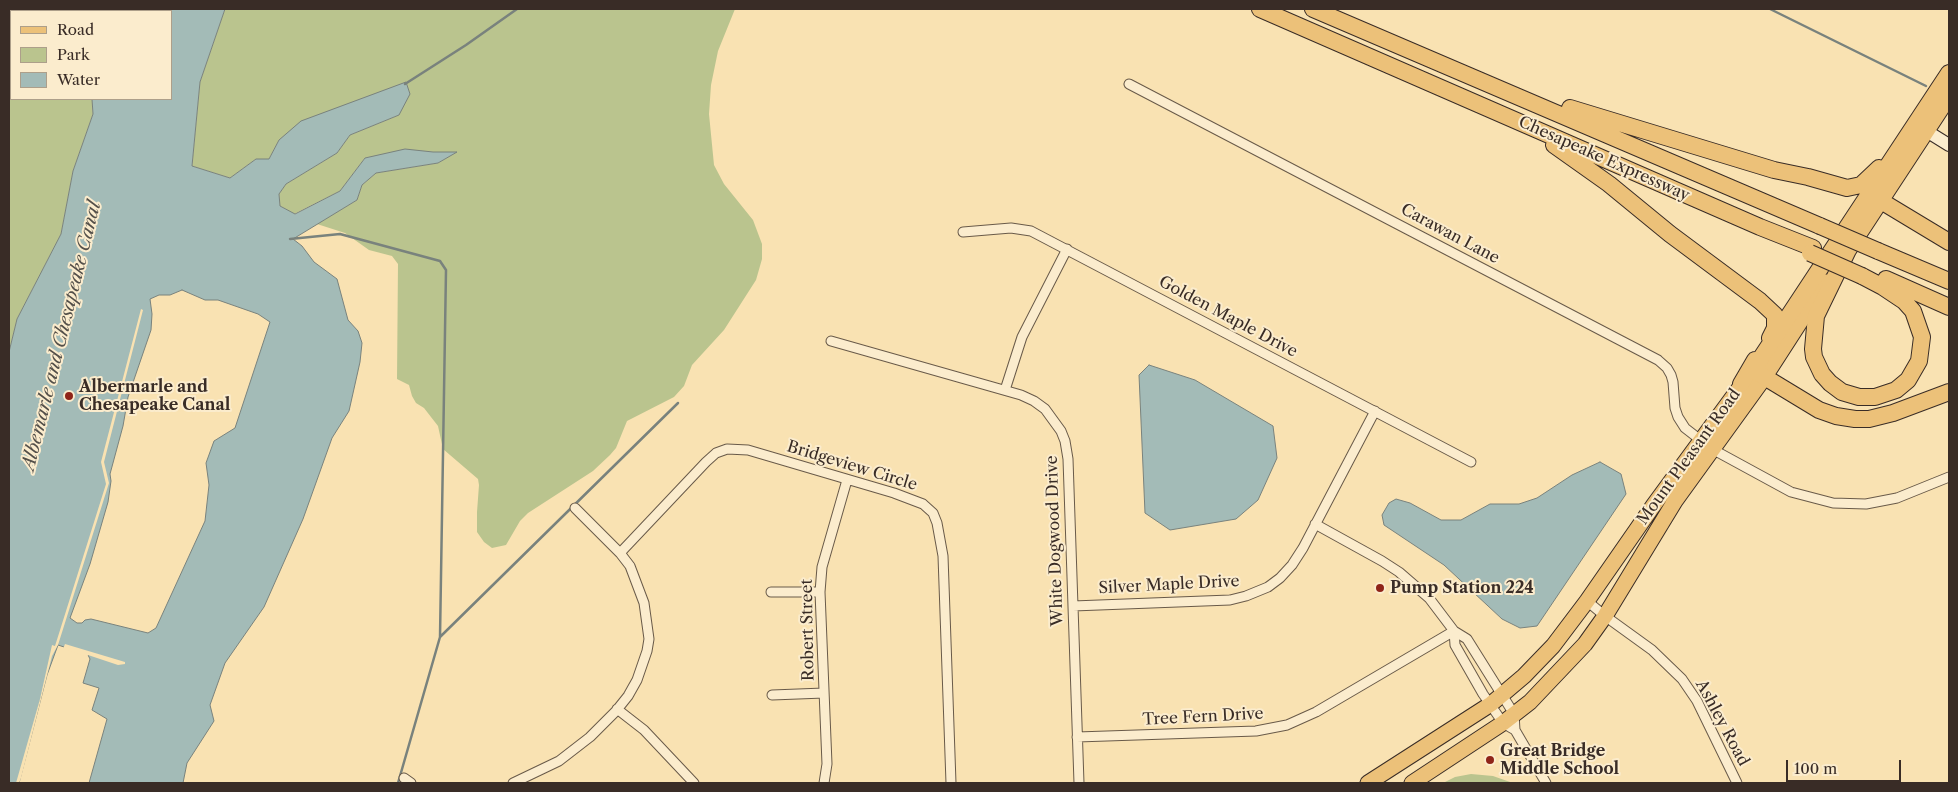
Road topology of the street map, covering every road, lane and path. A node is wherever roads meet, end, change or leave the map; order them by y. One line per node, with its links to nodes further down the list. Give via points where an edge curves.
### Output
1 (1260, 9): 5 (highway, Chesapeake Expressway)
2 (1313, 9): 6 (highway, Chesapeake Expressway)
3 (1949, 73): 8 (highway, Mount Pleasant Road)
4 (1129, 84): 25 (street, Carawan Lane, via 1658,360 1667,368 1674,382 1678,417 1685,428)
5 (1438, 86): 16 (highway, Chesapeake Expressway); 21 (highway, via 1485,113 1547,140 1773,312 1775,328)
6 (1514, 94): 10 (highway, via 1542,99); 17 (highway, Chesapeake Expressway, bridge)
7 (1949, 96): 8 (highway, Mount Pleasant Road)
8 (1921, 127): 9 (street); 10 (highway, via 1859,186 1847,188); 11 (highway, Mount Pleasant Road)
9 (1949, 145)
10 (1774, 170): 11 (highway)
11 (1874, 200): 13 (highway); 15 (highway, Mount Pleasant Road); 20 (highway, Mount Pleasant Road)
12 (963, 232): 14 (street, Golden Maple Drive, via 1022,229)
13 (1949, 242)
14 (1067, 249): 22 (street, via 1022,337); 24 (street, Golden Maple Drive)
15 (1848, 250): 16 (highway, via 1816,316 1814,357 1822,374 1836,388 1851,395 1875,397 1896,390 1908,380 1919,361 1922,337 1913,311 1904,301); 20 (main road, Mount Pleasant Road)
16 (1864, 273): 18 (highway, Chesapeake Expressway)
17 (1949, 281)
18 (1949, 307)
19 (831, 341): 22 (street, White Dogwood Drive)
20 (1758, 374): 21 (main road, Mount Pleasant Road); 23 (highway, via 1820,410 1855,419 1894,413); 25 (main road, Mount Pleasant Road)
21 (1741, 384): 25 (main road, Mount Pleasant Road)
22 (1005, 390): 35 (street, White Dogwood Drive, via 1028,398 1045,409 1065,442)
23 (1949, 392)
24 (1375, 411): 26 (street, Golden Maple Drive); 30 (street, Silver Maple Drive)
25 (1706, 446): 27 (street, Carawan Lane, via 1791,492 1834,504 1880,502); 34 (main road, Mount Pleasant Road, via 1653,506); 36 (main road, Mount Pleasant Road)
26 (1471, 462)
27 (1949, 478)
28 (847, 480): 31 (street, Bridgeview Circle, via 748,450 723,450 706,462); 33 (street, Robert Street, via 822,567); 47 (street, Bridgeview Circle, via 923,504 933,513 937,523 943,556)
29 (575, 508): 31 (street)
30 (1315, 524): 35 (street, Silver Maple Drive, via 1292,565 1280,578 1246,596 1217,601); 37 (street, via 1399,572 1429,598)
31 (620, 553): 41 (street, via 630,566 641,592 649,639 637,680)
32 (771, 592): 33 (street)
33 (820, 592): 38 (street, Robert Street)
34 (1587, 601): 36 (street, Ashley Road); 40 (main road, Mount Pleasant Road, via 1553,646)
35 (1073, 606): 43 (street, White Dogwood Drive)
36 (1605, 616): 42 (main road, Mount Pleasant Road, via 1584,644); 52 (street, Ashley Road, via 1657,655 1682,679 1697,701)
37 (1454, 630): 40 (street, via 1467,639); 40 (street, via 1455,645); 43 (street, Tree Fern Drive, via 1316,712 1287,725 1256,731)
38 (824, 693): 39 (street); 46 (street, Robert Street, via 827,764)
39 (772, 695)
40 (1496, 700): 42 (street); 42 (street); 49 (main road, Mount Pleasant Road)
41 (618, 709): 44 (street, via 559,761); 45 (street, via 644,730)
42 (1511, 722): 50 (main road, Mount Pleasant Road); 51 (street)
43 (1077, 737): 48 (street, White Dogwood Drive)
44 (514, 783)
45 (694, 783)
46 (824, 783)
47 (951, 783)
48 (1079, 783)
49 (1368, 783)
50 (1412, 783)
51 (1546, 783)
52 (1737, 783)

